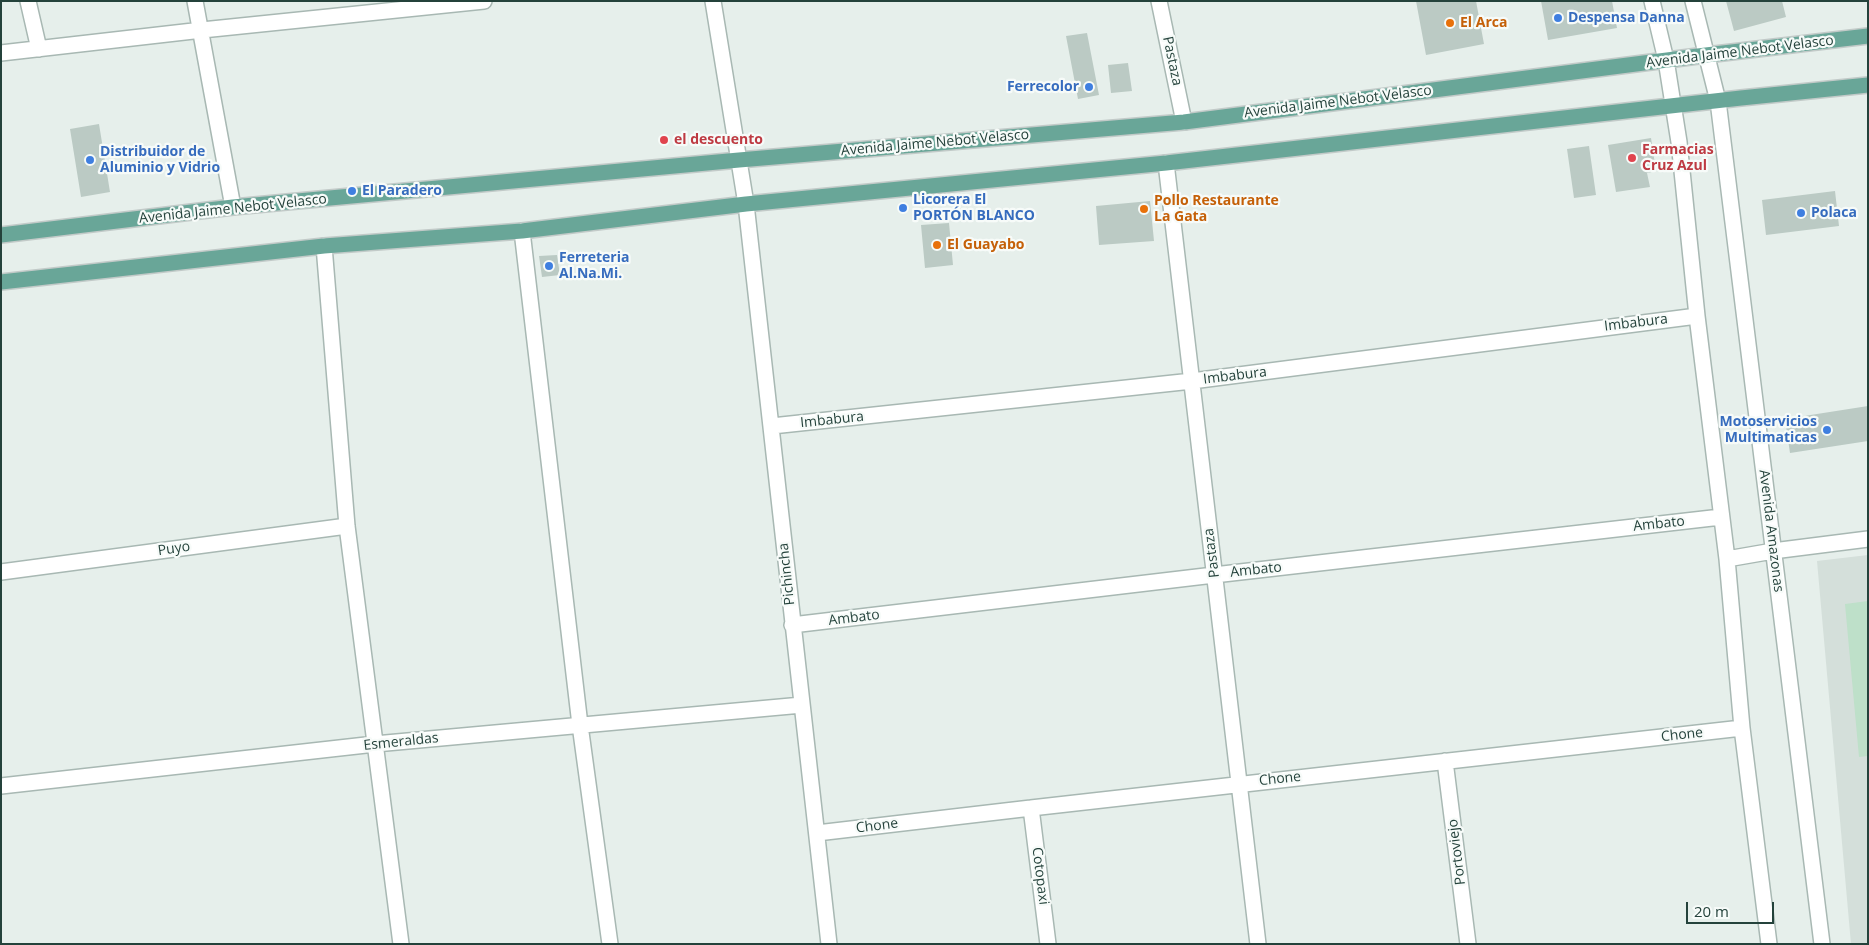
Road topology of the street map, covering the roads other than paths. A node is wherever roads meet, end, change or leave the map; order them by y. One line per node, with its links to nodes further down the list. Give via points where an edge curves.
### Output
1 (28, 1): 11 (street)
2 (195, 1): 9 (street)
3 (484, 1): 8 (street)
4 (713, 1): 19 (street, Pichincha)
5 (1159, 1): 18 (street, Pastaza)
6 (1652, 1): 14 (street)
7 (1693, 1): 13 (street, Avenida Amazonas)
8 (355, 8): 9 (street)
9 (202, 30): 11 (street); 22 (street)
10 (1868, 36): 13 (main road, Avenida Jaime Nebot Velasco)
11 (39, 49): 12 (street)
12 (1, 53)
13 (1706, 55): 14 (main road, Avenida Jaime Nebot Velasco); 16 (street, Avenida Amazonas)
14 (1666, 60): 17 (street); 18 (main road, Avenida Jaime Nebot Velasco)
15 (1868, 85): 16 (main road)
16 (1718, 100): 17 (main road); 33 (street, Avenida Amazonas)
17 (1675, 106): 20 (main road); 27 (street)
18 (1184, 122): 19 (main road, Avenida Jaime Nebot Velasco)
19 (739, 160): 21 (street, Pichincha); 22 (main road, Avenida Jaime Nebot Velasco)
20 (1166, 163): 21 (main road); 28 (street, Pastaza)
21 (746, 204): 23 (main road); 29 (street, Pichincha)
22 (233, 207): 24 (main road, Avenida Jaime Nebot Velasco)
23 (522, 231): 25 (main road); 39 (street)
24 (1, 235)
25 (324, 246): 26 (main road); 31 (street)
26 (1, 282)
27 (1697, 316): 28 (street, Imbabura); 30 (street)
28 (1192, 381): 29 (street, Imbabura); 36 (street, Pastaza)
29 (772, 426): 37 (street, Pichincha)
30 (1721, 518): 34 (street); 36 (street, Ambato)
31 (347, 526): 35 (street, Puyo); 41 (street)
32 (1868, 539): 33 (street)
33 (1773, 551): 34 (street); 54 (street, Avenida Amazonas)
34 (1727, 559): 40 (street)
35 (1, 572)
36 (1214, 575): 37 (street, Ambato); 43 (street, Pastaza)
37 (792, 625): 38 (street, Pichincha)
38 (802, 705): 39 (street, Esmeraldas); 46 (street, Pichincha)
39 (580, 725): 41 (street, Esmeraldas); 48 (street)
40 (1742, 728): 42 (street, Chone); 53 (street)
41 (375, 744): 44 (street, Esmeraldas); 47 (street)
42 (1446, 761): 43 (street, Chone); 52 (street, Portoviejo)
43 (1238, 784): 45 (street, Chone); 51 (street, Pastaza)
44 (1, 786)
45 (1031, 808): 46 (street, Chone); 50 (street, Cotopaxi)
46 (817, 834): 49 (street, Pichincha)
47 (401, 944)
48 (610, 944)
49 (829, 944)
50 (1048, 944)
51 (1258, 944)
52 (1468, 944)
53 (1769, 944)
54 (1822, 944)

